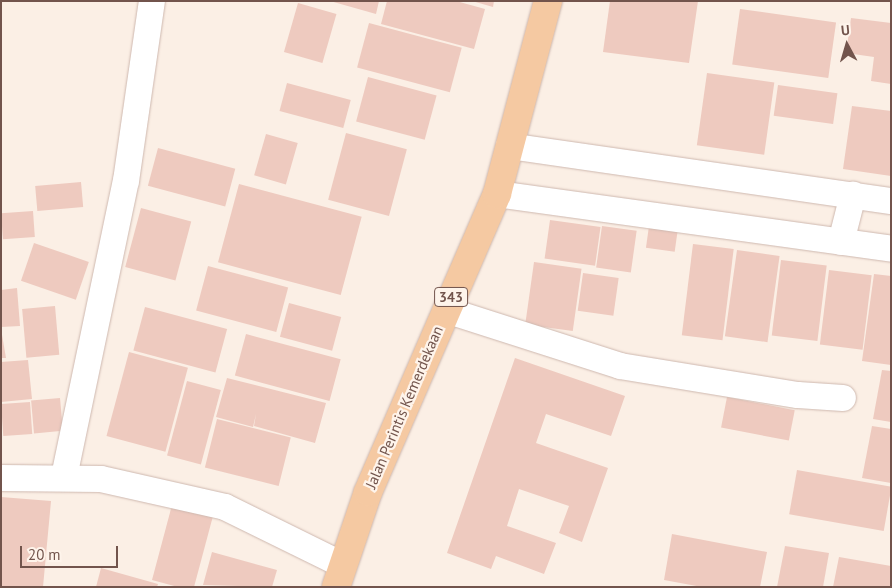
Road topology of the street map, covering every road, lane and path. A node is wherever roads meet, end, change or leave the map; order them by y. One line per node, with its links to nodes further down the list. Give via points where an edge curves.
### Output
1 (152, 1): 11 (street, via 126,181)
2 (548, 1): 3 (main road, Jalan Perintis Kemerdekaan / 343)
3 (509, 146): 4 (main road, Jalan Perintis Kemerdekaan / 343); 5 (street)
4 (496, 194): 7 (street); 9 (main road, Jalan Perintis Kemerdekaan / 343)
5 (852, 196): 6 (street); 7 (street)
6 (891, 201)
7 (841, 242): 8 (street)
8 (891, 249)
9 (446, 310): 10 (street, via 620,366 798,395); 13 (main road, Jalan Perintis Kemerdekaan / 343, via 368,492)
10 (843, 398)
11 (64, 477): 12 (street); 13 (street, via 135,484 225,507)
12 (1, 478)
13 (340, 576)

